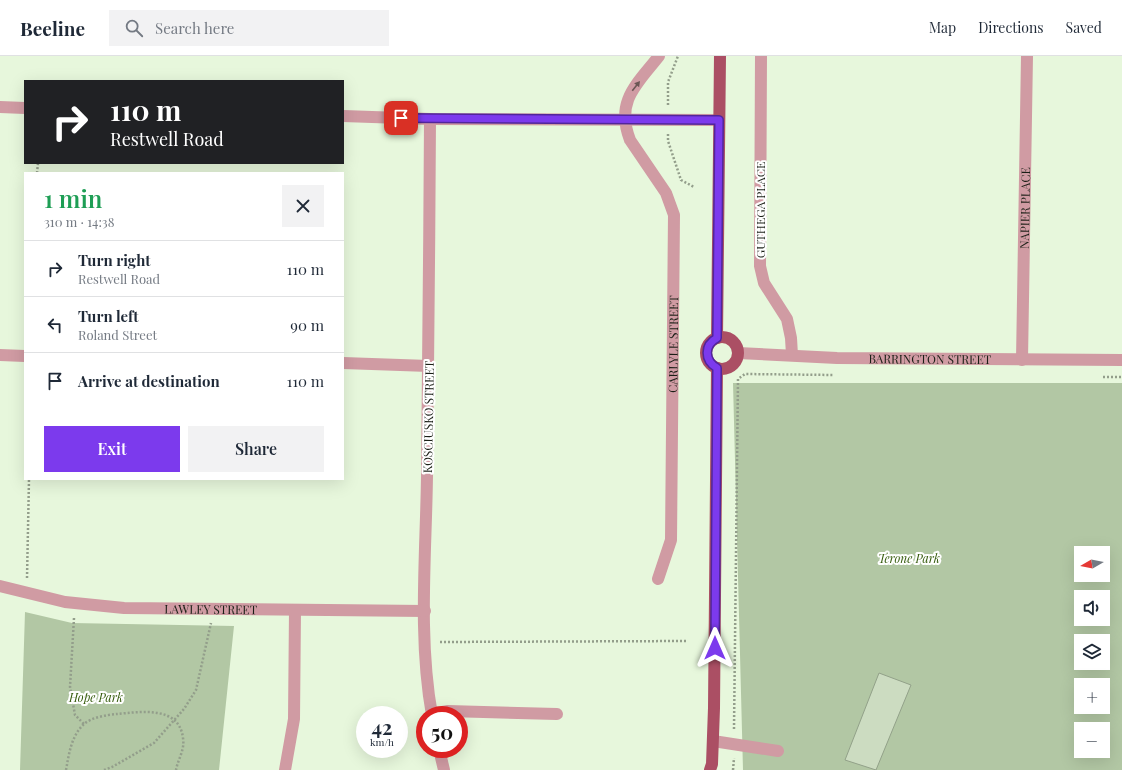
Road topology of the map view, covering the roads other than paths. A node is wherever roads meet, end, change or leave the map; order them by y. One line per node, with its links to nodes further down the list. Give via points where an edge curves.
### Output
1 (659, 56): 9 (street, CARLYLE STREET, one-way to 1, via 626,100)
2 (720, 56): 10 (main road)
3 (761, 56): 14 (street, GUTHEGA PLACE, via 760,266 764,283 787,319)
4 (1027, 56): 16 (street, NAPIER PLACE)
5 (0, 107): 6 (street)
6 (24, 108)
7 (344, 116): 8 (street)
8 (430, 119): 9 (street); 19 (street, KOSCIUSKO STREET)
9 (625, 120): 10 (street); 21 (street, CARLYLE STREET, via 626,132 666,193 674,215 671,540)
10 (719, 120): 11 (main road)
11 (717, 338): 12 (main road, via 726,338 733,342); 20 (main road, via 710,344 707,353 709,362)
12 (738, 353): 14 (street, BARRINGTON STREET); 20 (main road, via 733,365)
13 (0, 355): 15 (street)
14 (792, 355): 16 (street, BARRINGTON STREET, via 837,358)
15 (24, 356)
16 (1022, 360): 17 (street, BARRINGTON STREET)
17 (1122, 360)
18 (344, 363): 19 (street)
19 (429, 366): 24 (street, KOSCIUSKO STREET)
20 (717, 368): 28 (main road)
21 (658, 579)
22 (0, 586): 23 (street, LAWLEY STREET, via 75,603 124,608)
23 (295, 610): 24 (street, LAWLEY STREET); 32 (street, via 294,719)
24 (425, 611): 25 (street, KOSCIUSKO STREET, via 426,677)
25 (431, 706)
26 (468, 712): 27 (street)
27 (557, 714)
28 (713, 741): 29 (street); 31 (main road)
29 (778, 751)
30 (441, 758): 33 (street)
31 (712, 768)
32 (285, 770)
33 (444, 770)

